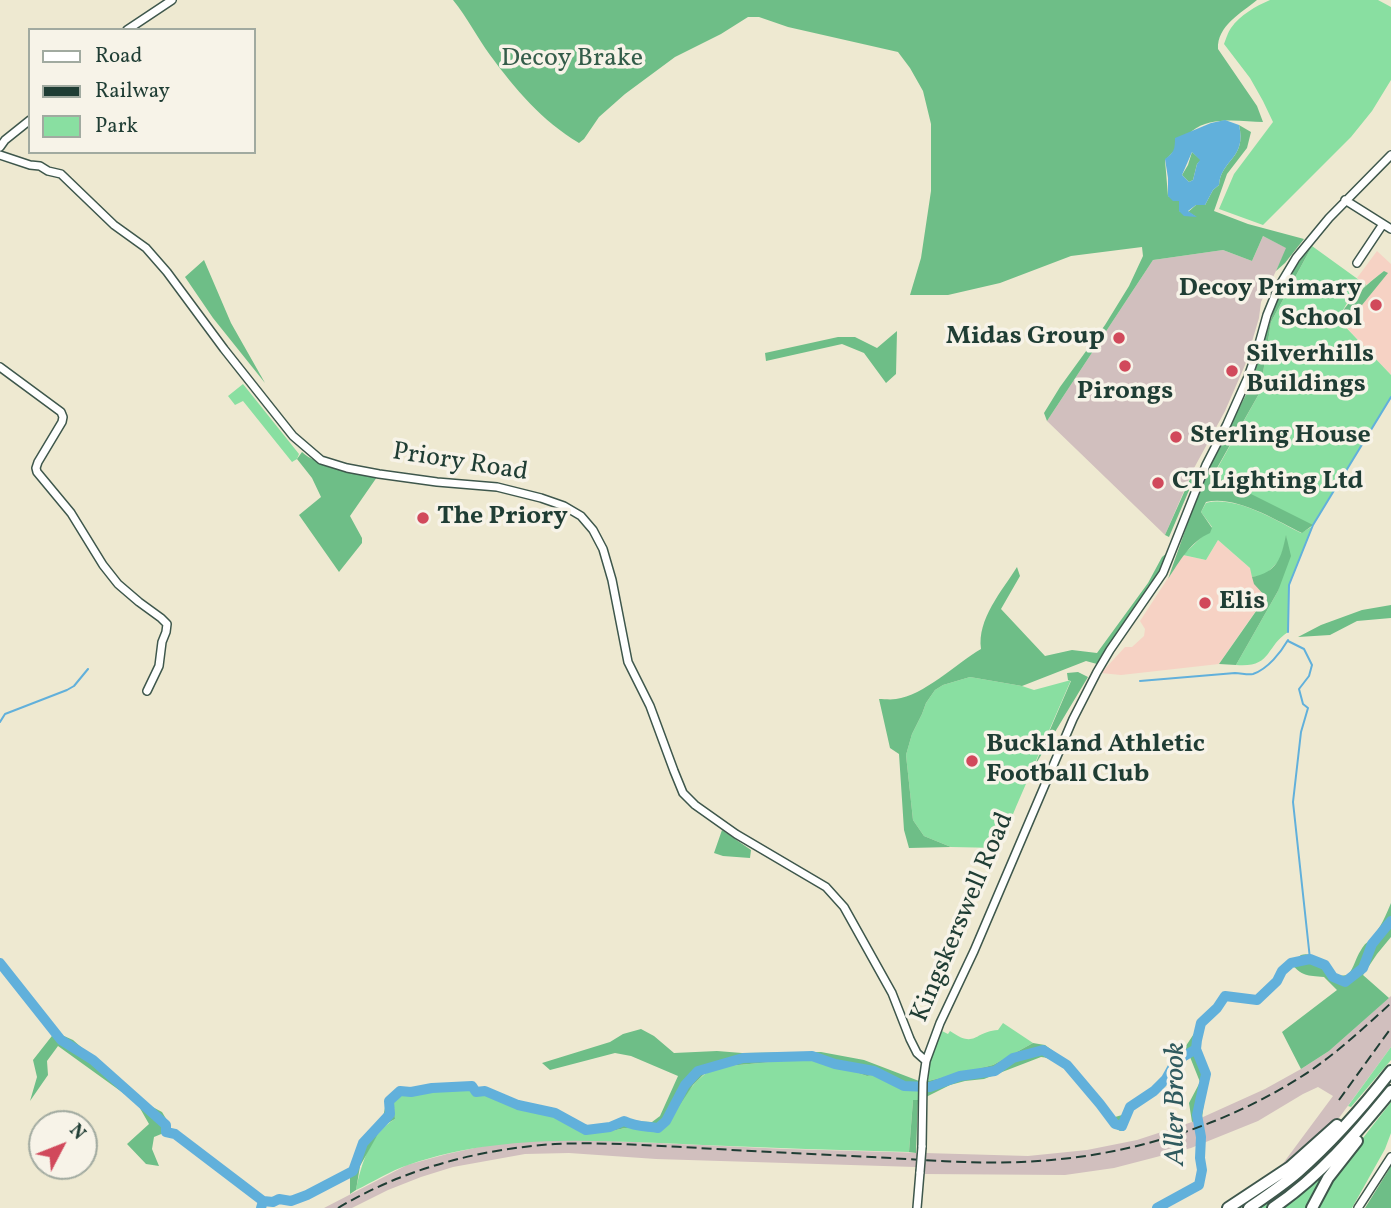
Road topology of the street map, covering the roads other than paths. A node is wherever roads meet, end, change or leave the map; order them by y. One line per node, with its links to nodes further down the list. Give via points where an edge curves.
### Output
1 (172, 0): 2 (street)
2 (130, 28)
3 (28, 122): 4 (street)
4 (0, 146)
5 (0, 155): 13 (street, Priory Road, via 61,174 114,225 146,247 293,436 321,460 380,474 507,490 564,506 581,516 603,550 628,662 683,793 737,834 826,887 844,907 892,993 917,1053)
6 (1391, 155): 7 (street, Kingskerswell Road)
7 (1345, 200): 8 (street); 13 (street, Kingskerswell Road, via 1278,288 1248,377 1206,465 1163,573 1097,672 1073,719)
8 (1383, 224): 9 (street); 10 (street)
9 (1391, 229)
10 (1357, 263)
11 (0, 367): 12 (street, via 61,412 62,422 38,462 37,472 71,513 118,584 167,624 159,666)
12 (147, 691)
13 (926, 1061): 19 (street, Kingskerswell Road, bridge)
14 (1391, 1071): 16 (highway)
15 (1391, 1091): 22 (highway, via 1342,1149)
16 (1369, 1097): 20 (highway, via 1290,1167); 21 (highway, via 1321,1151)
17 (1391, 1097): 23 (highway, via 1328,1178)
18 (1391, 1157): 24 (street)
19 (917, 1208)
20 (1228, 1208)
21 (1249, 1208)
22 (1273, 1208)
23 (1312, 1208)
24 (1358, 1208)

